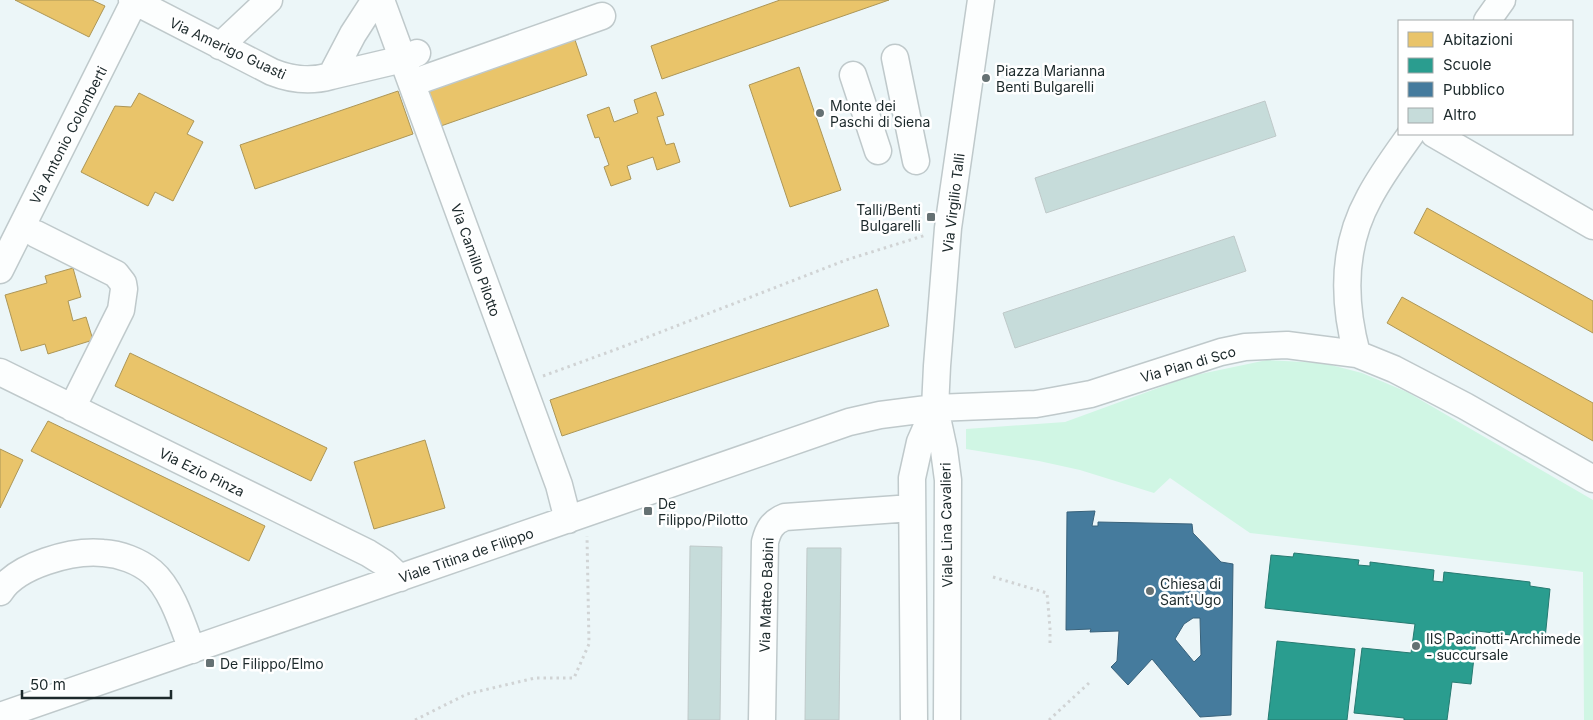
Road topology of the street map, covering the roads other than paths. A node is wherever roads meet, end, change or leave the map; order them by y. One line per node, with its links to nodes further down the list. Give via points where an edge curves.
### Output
1 (269, 0): 9 (street)
2 (375, 0): 13 (street)
3 (381, 0): 10 (street, Via Camillo Pilotto, via 400,29)
4 (981, 0): 25 (street, Via Virgilio Talli, via 948,228)
5 (1502, 0): 8 (street)
6 (134, 1): 9 (street, Via Amerigo Guasti); 21 (street, Via Antonio Colomberti)
7 (602, 16): 14 (street)
8 (1488, 20)
9 (220, 46): 13 (street, Via Amerigo Guasti, via 286,77 308,80)
10 (410, 56): 13 (street, Via Amerigo Guasti); 14 (street, Via Camillo Pilotto)
11 (895, 58): 18 (street)
12 (853, 75): 17 (street)
13 (330, 76)
14 (412, 83): 28 (street, Via Camillo Pilotto, via 559,485)
15 (1410, 135): 22 (street, via 1369,198 1351,247 1347,299)
16 (1436, 135): 19 (street)
17 (878, 151)
18 (916, 161)
19 (1593, 226)
20 (36, 234): 24 (street, via 116,274 123,283 121,310)
21 (0, 270)
22 (1357, 354): 25 (street, Via Pian di Sco, via 1287,345 1245,347 1063,400); 26 (street, Via Pian di Sco, via 1421,382)
23 (0, 372): 24 (street, Via Ezio Pinza)
24 (72, 408): 29 (street, Via Ezio Pinza, via 368,553)
25 (935, 408): 27 (street, via 916,456); 28 (street, Viale Titina de Filippo, via 849,422); 35 (street, Viale Lina Cavalieri, via 948,480)
26 (1593, 479)
27 (912, 508): 33 (street, Via Matteo Babini, via 785,517 771,526 765,542); 34 (street)
28 (577, 517): 29 (street, Viale Titina de Filippo)
29 (400, 578): 31 (street, Viale Titina de Filippo)
30 (0, 592): 31 (street, via 18,574 61,558 98,552 122,557 147,568 160,581)
31 (192, 650): 32 (street, Viale Titina de Filippo)
32 (0, 716)
33 (762, 720)
34 (914, 720)
35 (946, 720)

